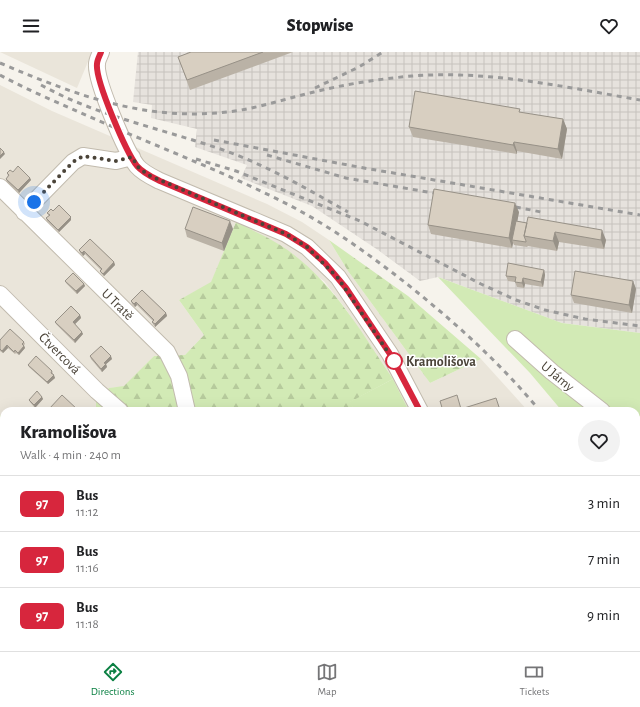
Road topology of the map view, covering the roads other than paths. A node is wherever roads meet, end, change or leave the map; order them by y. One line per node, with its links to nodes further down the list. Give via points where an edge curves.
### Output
1 (101, 52): 2 (street, via 97,64 103,92)
2 (132, 157): 4 (street, via 116,161 83,156 73,162); 9 (street, via 138,167 148,175 286,234 307,247 338,278 390,354)
3 (0, 187): 4 (street, U Tratě)
4 (24, 212): 8 (street, U Tratě, via 167,352 179,376)
5 (0, 294): 7 (street, Čtvercová)
6 (515, 339): 10 (street, U Jámy)
7 (116, 407)
8 (186, 407)
9 (418, 407)
10 (597, 407)

